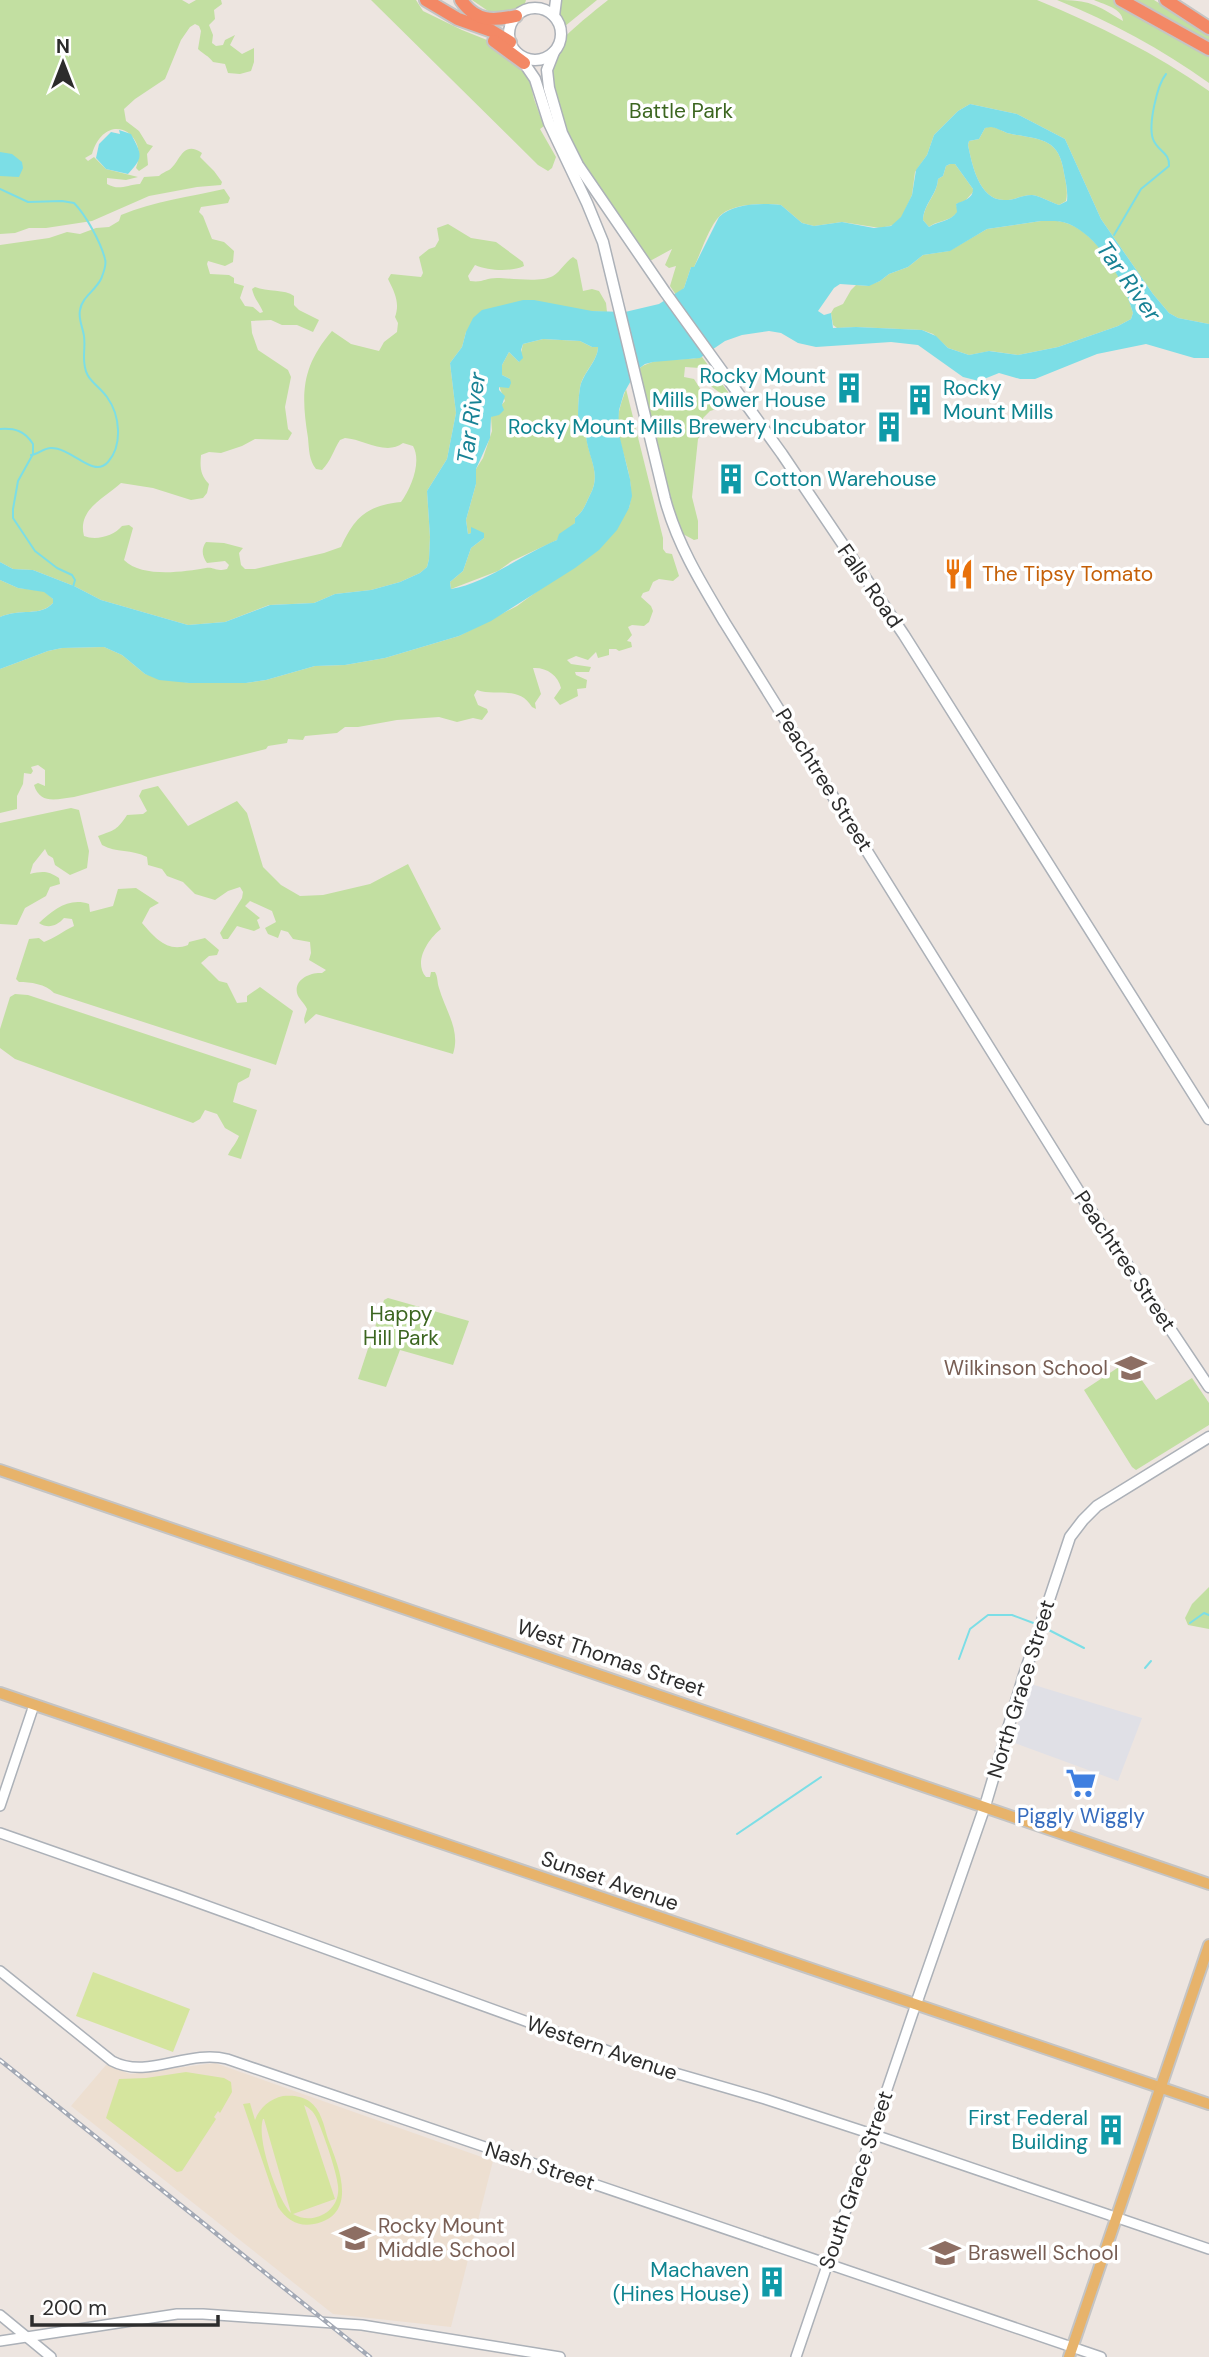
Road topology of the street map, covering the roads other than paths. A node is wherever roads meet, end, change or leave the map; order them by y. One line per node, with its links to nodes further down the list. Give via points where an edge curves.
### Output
1 (426, 0): 9 (highway)
2 (461, 0): 7 (highway, via 483,19)
3 (532, 0): 7 (main road)
4 (556, 0): 8 (main road)
5 (1121, 0): 12 (highway)
6 (1166, 0): 10 (highway)
7 (520, 13): 8 (main road, via 543,9); 11 (main road, via 510,28)
8 (554, 16): 13 (main road, via 562,31)
9 (479, 28): 11 (highway); 14 (highway)
10 (1209, 28)
11 (510, 42): 14 (main road)
12 (1209, 49)
13 (554, 52): 14 (main road, via 548,57); 15 (main road, Falls Road, via 547,78 562,133 578,165 904,635)
14 (522, 59): 16 (main road, Peachtree Street, via 535,79 596,225 678,539 725,623 1086,1203)
15 (1209, 1119)
16 (1209, 1387)
17 (1209, 1437): 22 (main road, North Grace Street, via 1097,1506 1070,1537)
18 (0, 1470): 22 (main road, West Thomas Street)
19 (0, 1693): 20 (main road, Sunset Avenue)
20 (34, 1705): 21 (street); 27 (main road, Sunset Avenue)
21 (0, 1806)
22 (985, 1806): 24 (main road, West Thomas Street); 27 (main road, North Grace Street)
23 (0, 1833): 30 (street, Western Avenue, via 644,2064)
24 (1209, 1884)
25 (1209, 1945): 28 (main road)
26 (0, 1971): 33 (street, Nash Street, via 126,2067 208,2056 227,2059)
27 (916, 2004): 28 (main road, Sunset Avenue); 30 (street, South Grace Street)
28 (1161, 2087): 29 (main road, Sunset Avenue); 31 (main road)
29 (1209, 2104)
30 (872, 2134): 31 (street, Western Avenue); 33 (street, South Grace Street)
31 (1116, 2218): 32 (street, Western Avenue); 37 (main road)
32 (1209, 2249)
33 (828, 2263): 37 (street, Nash Street); 40 (street, South Grace Street)
34 (0, 2315): 35 (street)
35 (30, 2338): 36 (street); 38 (street); 39 (street, via 177,2314 203,2314 362,2325)
36 (0, 2341)
37 (1070, 2352): 41 (street, Nash Street)
38 (51, 2357)
39 (560, 2357)
40 (796, 2357)
41 (1101, 2357)

